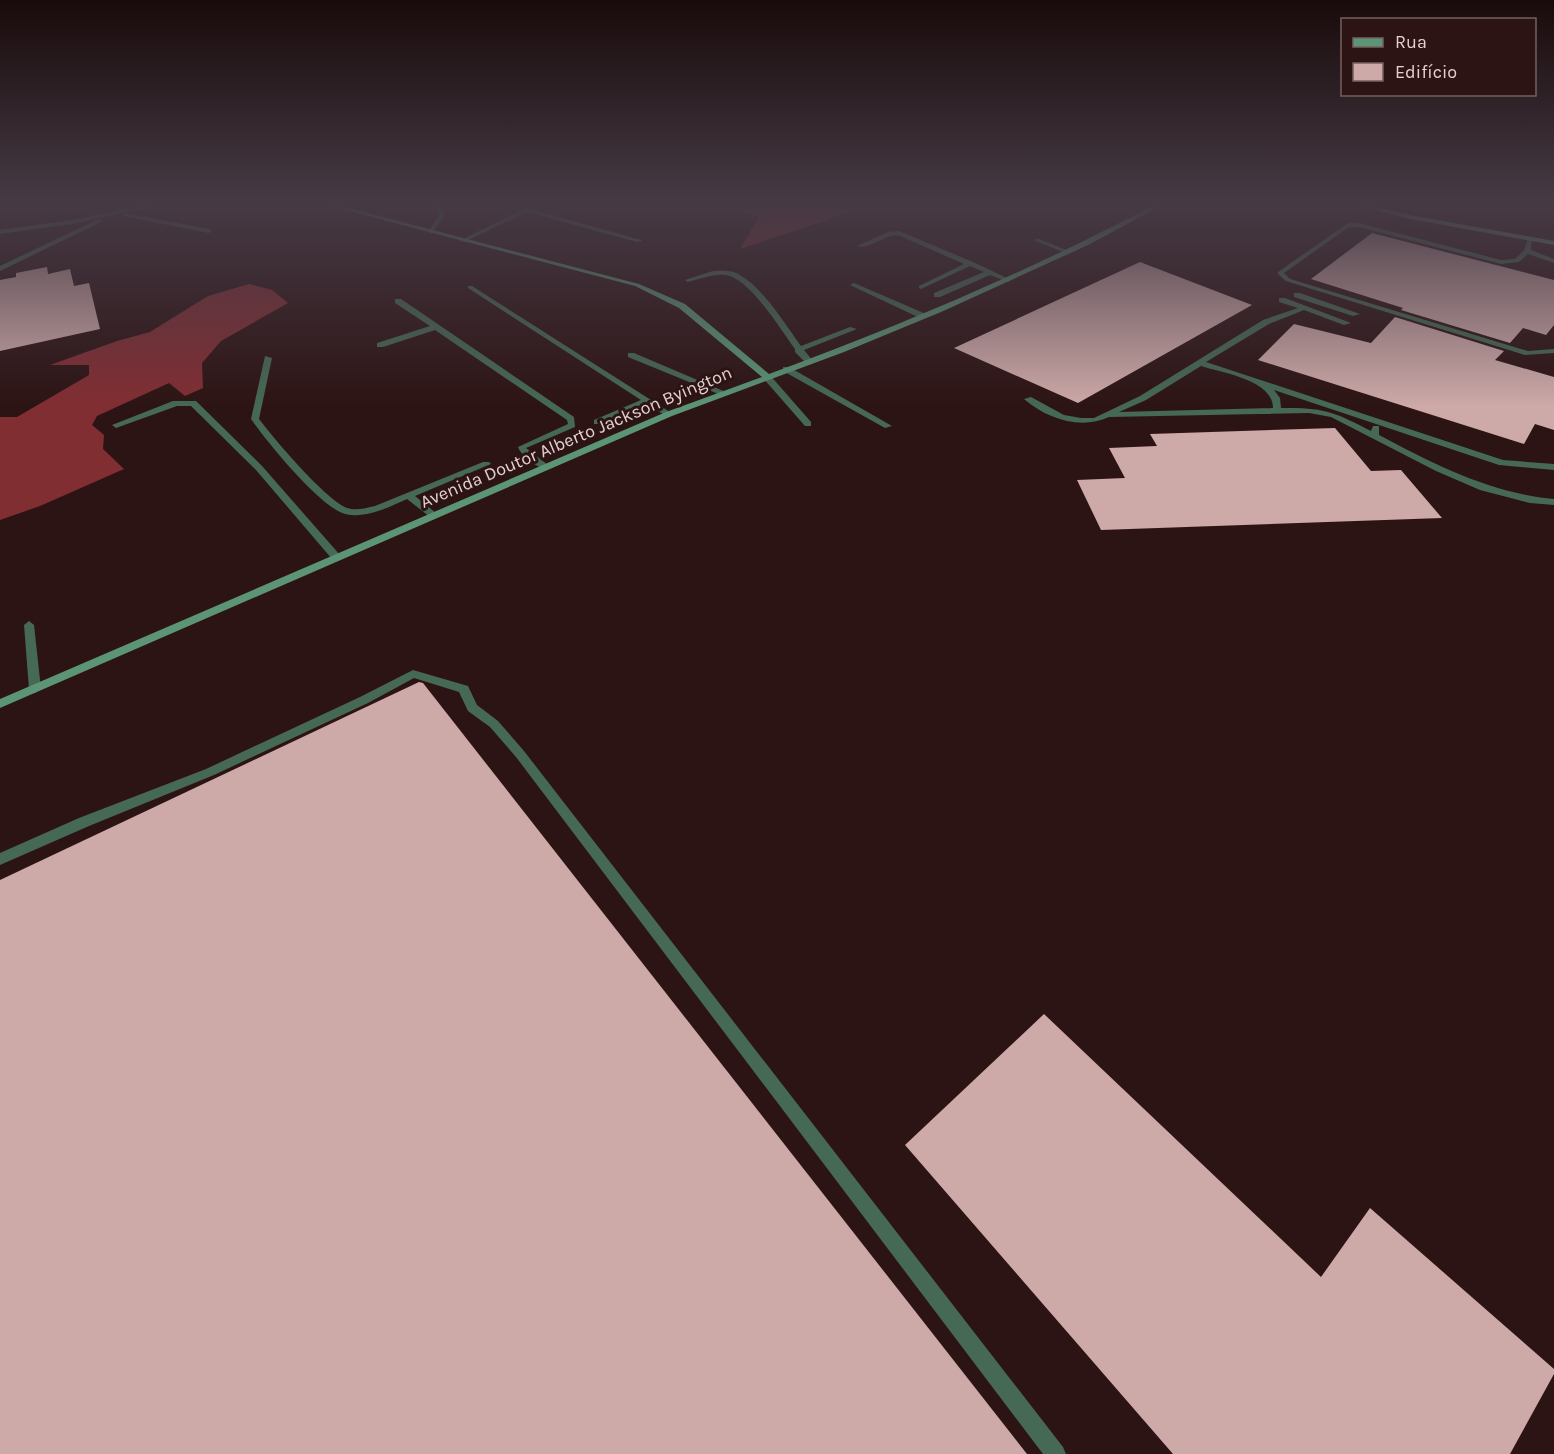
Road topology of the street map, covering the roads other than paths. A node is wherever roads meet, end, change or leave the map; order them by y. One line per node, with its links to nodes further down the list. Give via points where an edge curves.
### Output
1 (583, 270): 32 (main road, via 661,294 682,306)
2 (957, 270): 12 (street)
3 (986, 270): 7 (street)
4 (999, 270): 8 (street)
5 (1030, 270): 8 (main road, Avenida Doutor Alberto Jackson Byington)
6 (1284, 270): 26 (street, via 1280,273 1288,280 1527,353)
7 (991, 272): 8 (street); 13 (street)
8 (1013, 278): 20 (main road, Avenida Doutor Alberto Jackson Byington)
9 (688, 280): 25 (street, via 715,273 731,273 742,279)
10 (854, 285): 20 (street)
11 (470, 287): 37 (street)
12 (921, 287)
13 (937, 295)
14 (1297, 295): 17 (street)
15 (1282, 300): 18 (street)
16 (398, 301): 22 (street)
17 (1320, 302): 18 (street); 19 (street)
18 (1304, 308): 21 (street); 30 (street, via 1266,322)
19 (1356, 314)
20 (923, 316): 29 (main road, Avenida Doutor Alberto Jackson Byington)
21 (1347, 323)
22 (436, 327): 24 (street); 49 (street, via 572,419 572,425 522,447)
23 (853, 329): 25 (street)
24 (380, 345)
25 (798, 350): 29 (street)
26 (1554, 351)
27 (631, 355): 34 (street)
28 (268, 358): 51 (street, via 255,419 327,497 341,508 357,511 382,507)
29 (809, 361): 31 (main road, Avenida Doutor Alberto Jackson Byington)
30 (1202, 363): 33 (street); 35 (street)
31 (786, 369): 32 (main road, Avenida Doutor Alberto Jackson Byington); 46 (street)
32 (766, 376): 34 (main road, Avenida Doutor Alberto Jackson Byington); 44 (street)
33 (1262, 382): 38 (street, via 1275,396); 43 (street)
34 (724, 393): 39 (main road, Avenida Doutor Alberto Jackson Byington)
35 (1143, 398): 40 (street); 41 (street)
36 (1028, 399): 41 (street, via 1071,420)
37 (648, 400): 39 (street); 42 (street)
38 (1277, 410): 40 (street); 47 (street, via 1320,411)
39 (669, 414): 49 (main road, Avenida Doutor Alberto Jackson Byington)
40 (1170, 414): 41 (street)
41 (1108, 416)
42 (597, 422)
43 (1376, 422): 47 (street); 50 (street, via 1502,463)
44 (808, 424)
45 (116, 425): 54 (street, via 176,403 193,403 259,468)
46 (888, 426)
47 (1375, 436): 52 (street, via 1477,485 1512,496)
48 (486, 464): 51 (street)
49 (545, 467): 53 (main road, Avenida Doutor Alberto Jackson Byington)
50 (1554, 467)
51 (408, 495): 53 (street)
52 (1554, 502)
53 (433, 515): 54 (main road, Avenida Doutor Alberto Jackson Byington)
54 (336, 557): 56 (main road, Avenida Doutor Alberto Jackson Byington)
55 (29, 625): 56 (street)
56 (35, 688): 57 (main road, Avenida Doutor Alberto Jackson Byington)
57 (0, 704)
58 (0, 859): 59 (street, via 210,772 413,674 464,689 472,708 494,724 520,754)
59 (1056, 1454)

